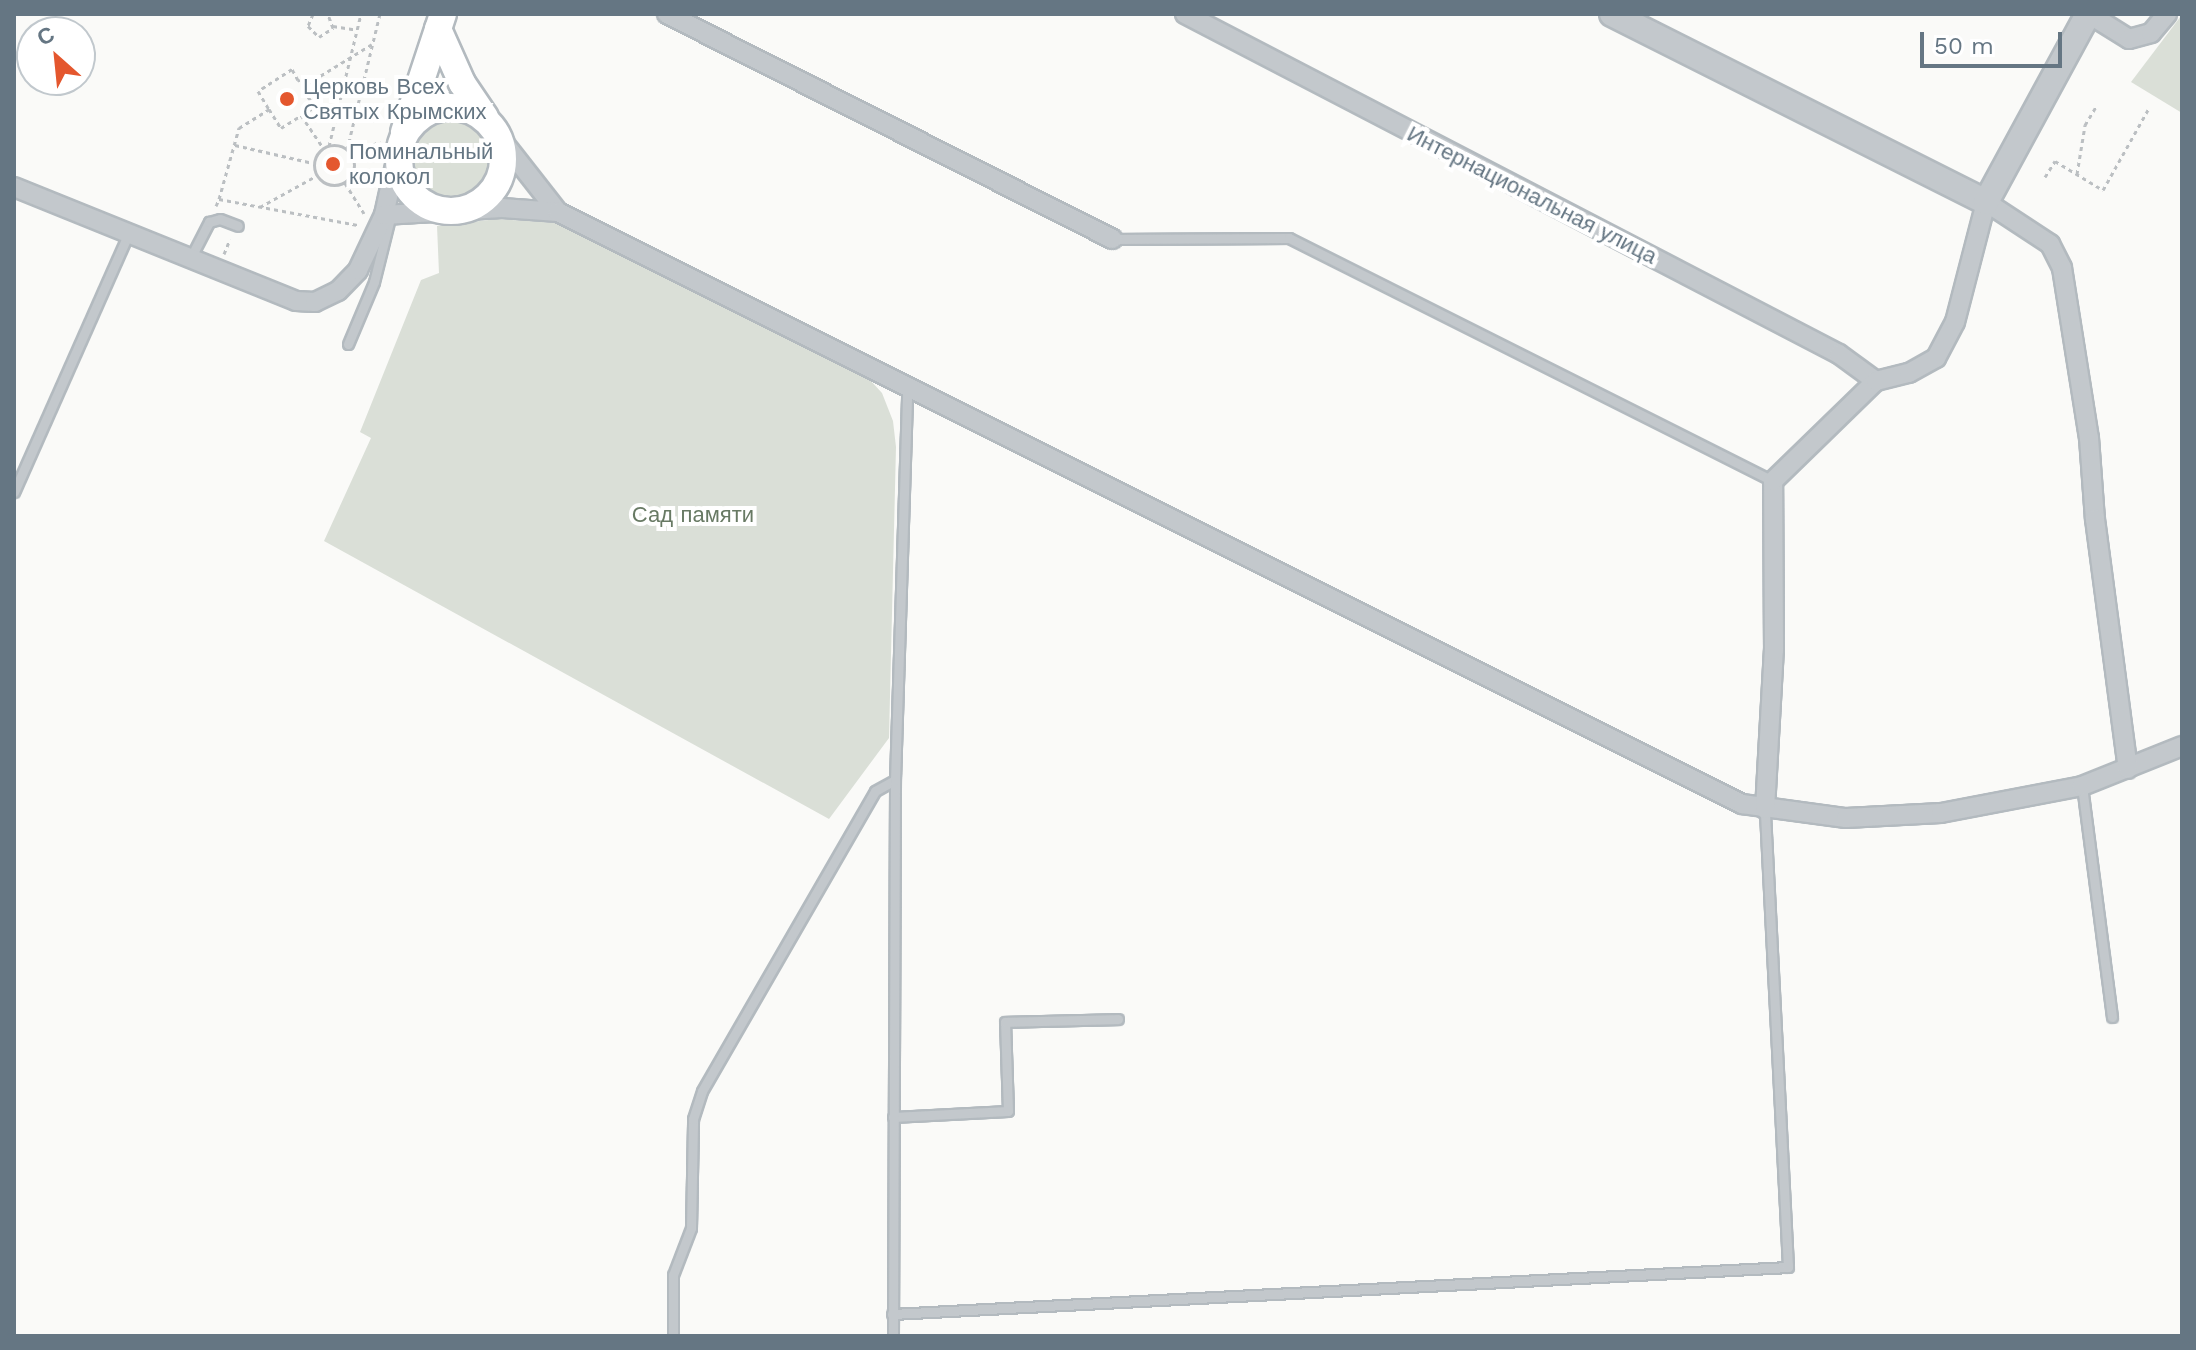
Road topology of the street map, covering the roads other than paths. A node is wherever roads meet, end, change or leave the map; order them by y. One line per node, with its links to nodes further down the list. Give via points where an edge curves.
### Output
1 (667, 14): 16 (street)
2 (1185, 14): 19 (street, Интернациональная улица, via 1825,347)
3 (1612, 14): 10 (street)
4 (2167, 14): 5 (street, via 2141,39 2129,39)
5 (2098, 16): 10 (street)
6 (441, 22): 7 (main road, via 462,83); 8 (main road)
7 (496, 133): 8 (main road, via 468,109 443,107 431,110); 11 (main road, via 503,157 498,181 482,201); 12 (street)
8 (396, 140): 11 (main road, via 400,173 412,195 434,208); 13 (street)
9 (14, 187): 15 (street)
10 (1986, 202): 19 (street, via 1955,322 1936,358 1909,373); 24 (street, via 2038,234 2058,254 2062,268 2089,438)
11 (459, 210): 12 (street); 13 (street)
12 (558, 212): 20 (street)
13 (379, 220): 17 (street, via 358,270 338,291 315,302 296,301); 18 (lane, via 374,282)
14 (236, 226): 17 (lane, via 220,219 209,222)
15 (128, 235): 17 (street); 22 (lane)
16 (1112, 239): 21 (lane, via 1289,238)
17 (190, 259)
18 (348, 344)
19 (1876, 381): 21 (street)
20 (907, 389): 25 (lane); 27 (street, via 1742,804)
21 (1773, 481): 27 (street, via 1774,650)
22 (14, 492)
23 (2182, 746): 24 (street)
24 (2128, 769): 26 (street)
25 (895, 780): 30 (lane); 32 (lane, via 875,791 702,1091 693,1119 691,1228 673,1275)
26 (2082, 786): 27 (street, via 1900,817 1846,818); 28 (lane)
27 (1765, 809): 31 (lane, via 1788,1267)
28 (2112, 1017)
29 (1118, 1019): 30 (lane, via 1005,1022 1008,1111)
30 (893, 1117): 31 (lane)
31 (892, 1314): 33 (lane)
32 (673, 1336)
33 (893, 1336)

